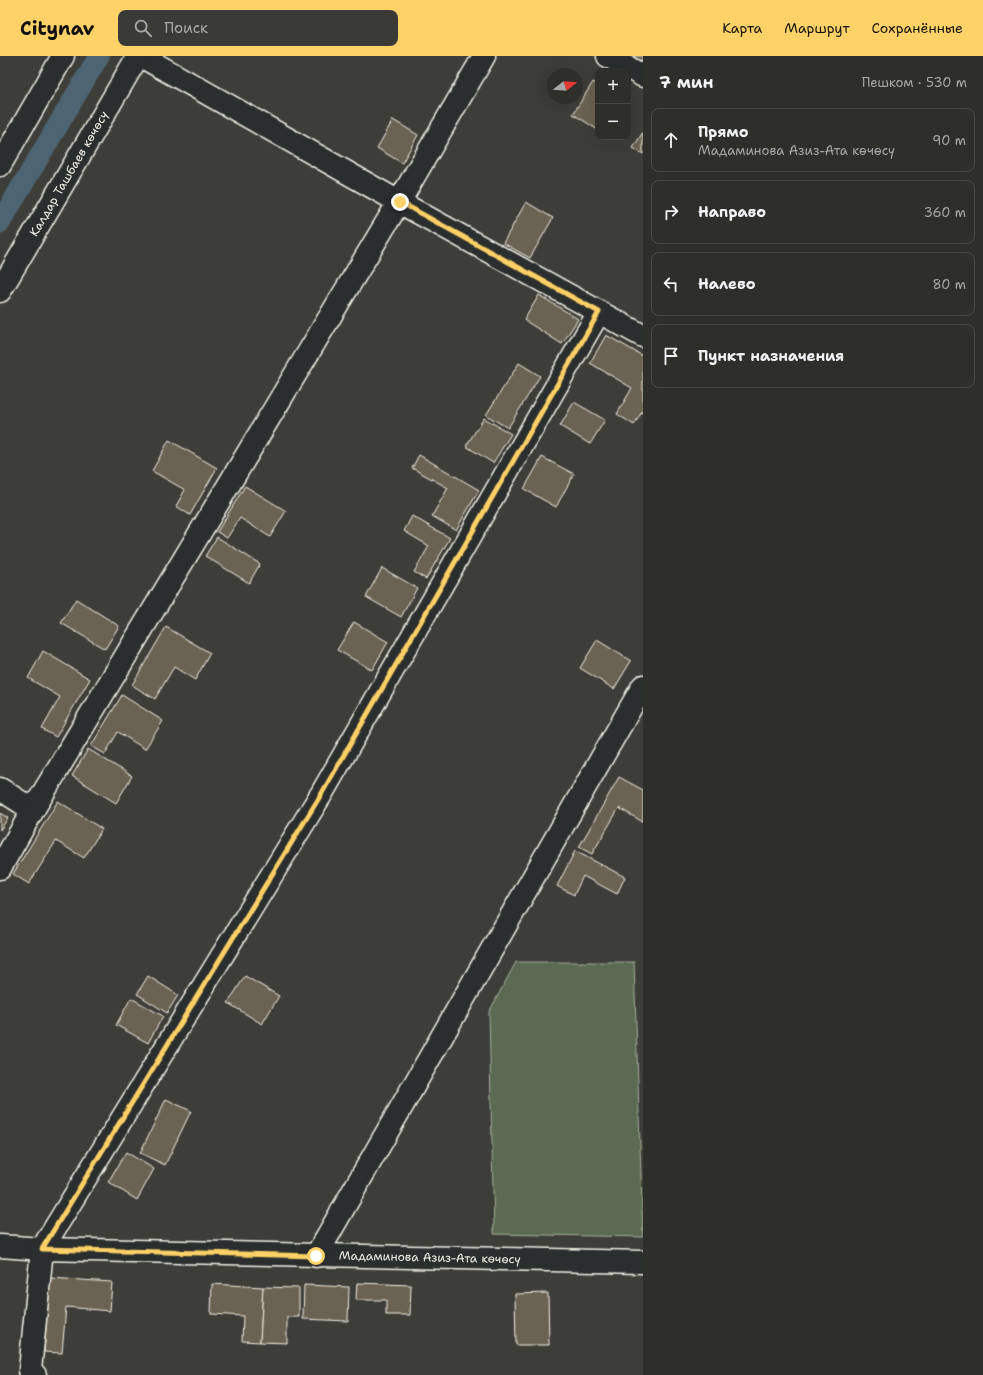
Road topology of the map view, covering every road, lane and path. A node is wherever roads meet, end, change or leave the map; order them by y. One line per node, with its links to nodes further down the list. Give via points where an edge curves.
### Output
1 (63, 56): 6 (street)
2 (140, 56): 7 (street); 8 (street, Калдар Ташбаев көчөсү)
3 (484, 56): 7 (street)
4 (608, 56): 5 (street)
5 (643, 76)
6 (0, 165)
7 (400, 202): 9 (street); 13 (street)
8 (0, 292)
9 (599, 312): 10 (street); 16 (street, via 322,793)
10 (643, 336)
11 (643, 686): 17 (street)
12 (0, 789): 13 (street)
13 (33, 810): 14 (street)
14 (0, 868)
15 (0, 1246): 16 (street, Мадаминова Азиз-Ата көчөсү)
16 (42, 1249): 17 (street, Мадаминова Азиз-Ата көчөсү); 19 (street, via 30,1370)
17 (316, 1256): 18 (street, Мадаминова Азиз-Ата көчөсү)
18 (643, 1262)
19 (35, 1375)

